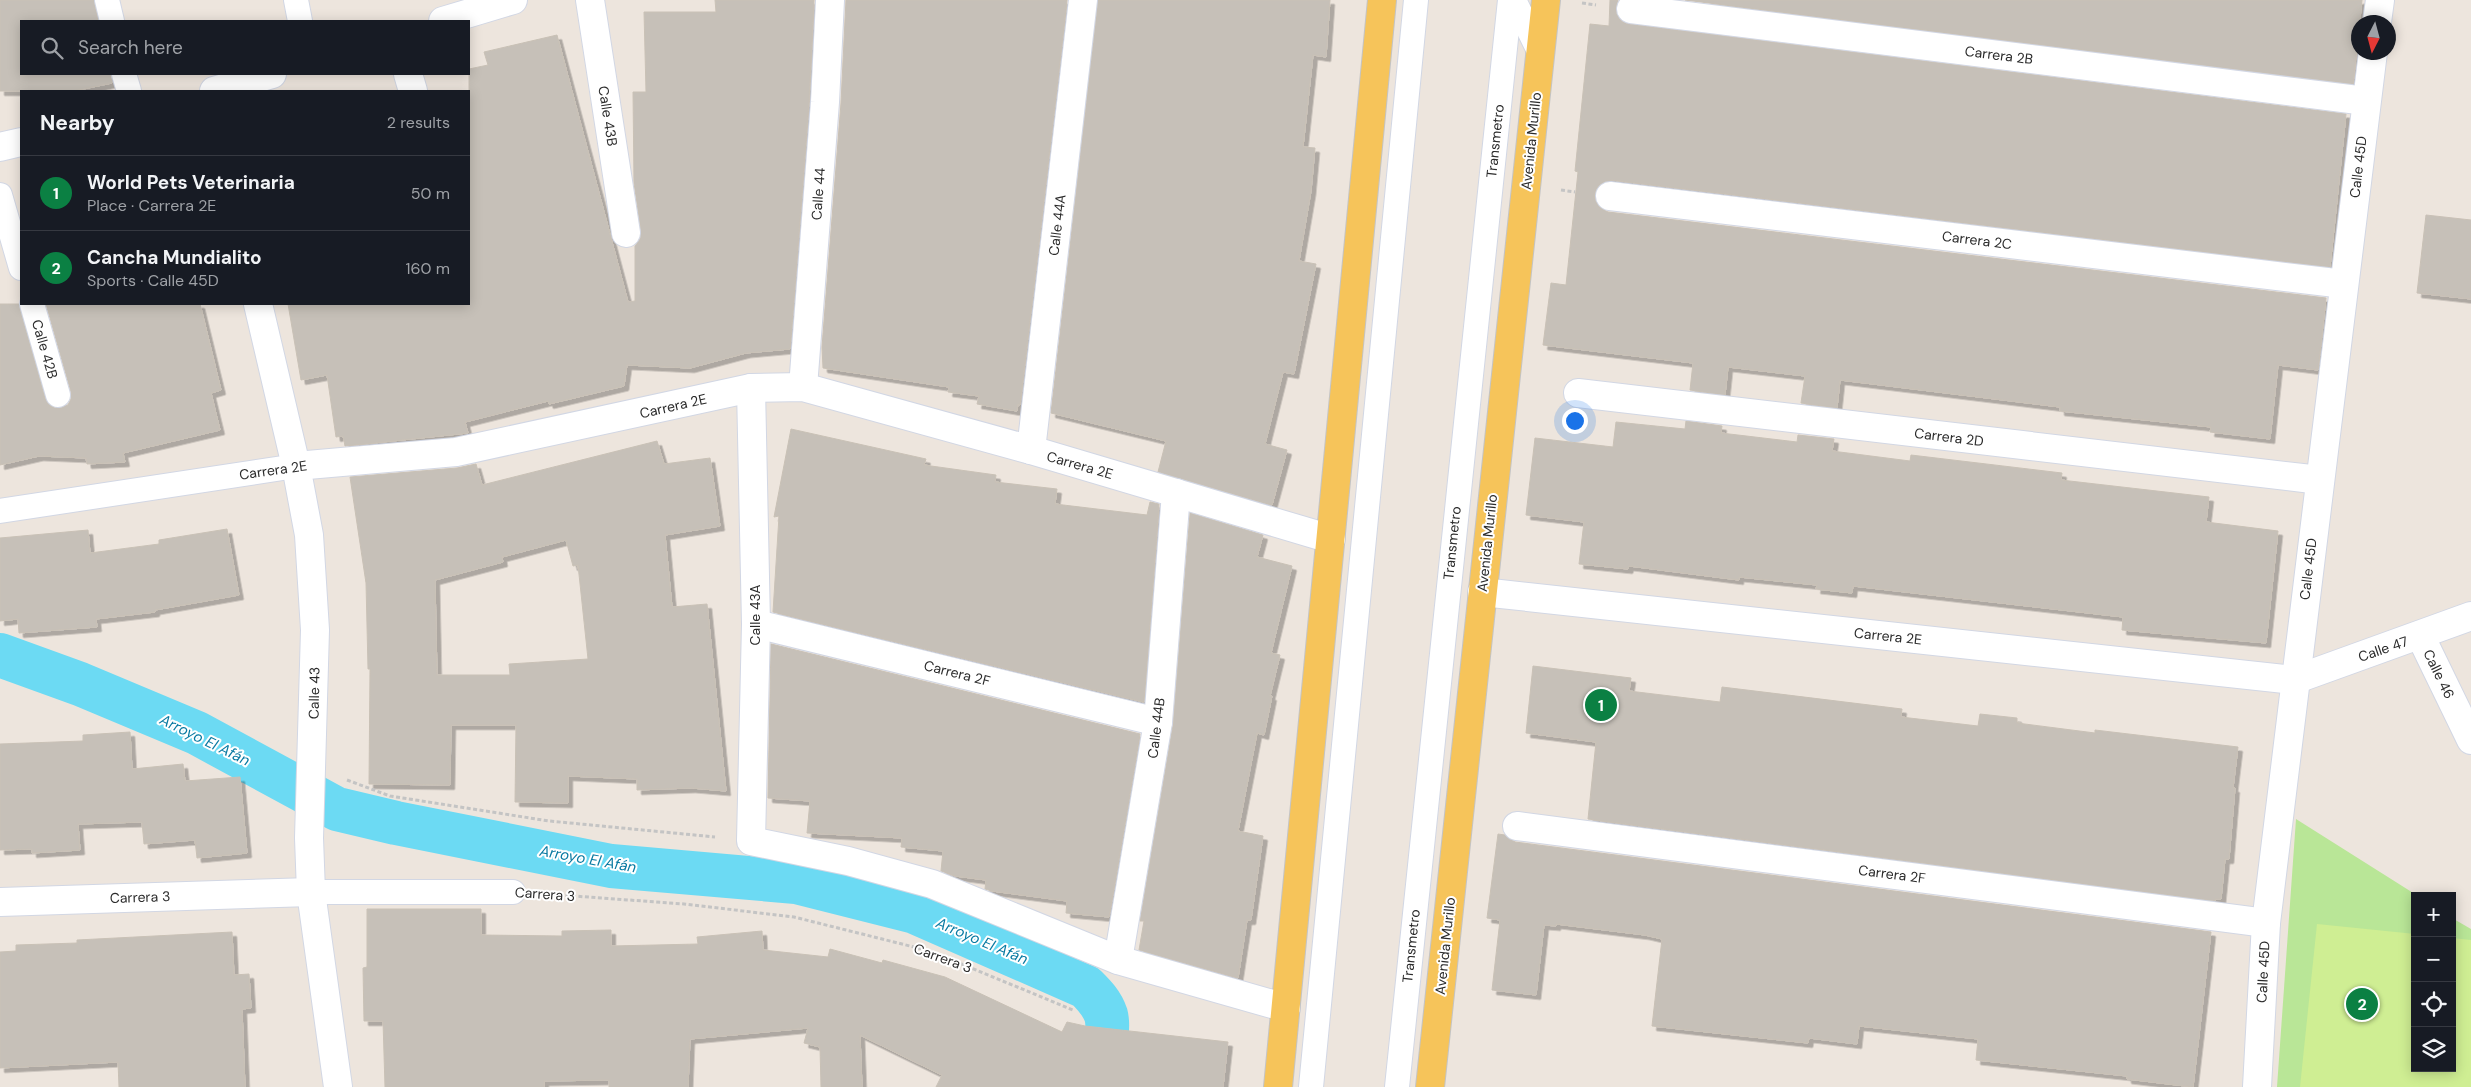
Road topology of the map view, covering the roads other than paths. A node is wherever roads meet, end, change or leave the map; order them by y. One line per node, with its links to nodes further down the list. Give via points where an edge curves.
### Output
1 (107, 0): 15 (lane)
2 (296, 0): 16 (lane)
3 (513, 0): 12 (street)
4 (590, 0): 31 (street, Calle 43B)
5 (830, 0): 37 (street, Calle 44)
6 (1083, 0): 40 (street, Calle 44A)
7 (1382, 0): 45 (main road)
8 (1416, 0): 62 (lane)
9 (1512, 0): 18 (lane); 63 (lane, Transmetro)
10 (1546, 0): 18 (main road, Avenida Murillo)
11 (2380, 0): 14 (street)
12 (478, 5): 17 (street)
13 (1632, 9): 26 (street, Carrera 2B)
14 (2378, 15)
15 (112, 20)
16 (300, 20)
17 (445, 20)
18 (1540, 53): 46 (main road, Avenida Murillo)
19 (2372, 60): 26 (street, Calle 45D)
20 (124, 75): 23 (lane)
21 (269, 75): 24 (street)
22 (408, 75): 25 (street)
23 (129, 90)
24 (217, 90)
25 (412, 90)
26 (2366, 101): 33 (street, Calle 45D)
27 (20, 142): 28 (street)
28 (0, 147)
29 (0, 195): 32 (lane)
30 (1610, 196): 33 (street, Carrera 2C)
31 (626, 232)
32 (20, 265)
33 (2344, 284): 42 (street, Calle 45D)
34 (32, 305): 39 (lane, Calle 42B)
35 (258, 305): 41 (street, Calle 43)
36 (750, 388): 37 (street, Carrera 2E); 41 (street, Carrera 2E, via 456,452); 48 (street, Calle 43A)
37 (803, 388): 40 (street, Carrera 2E)
38 (1578, 393): 42 (street, Carrera 2D)
39 (58, 395)
40 (1031, 450): 43 (street, Carrera 2E)
41 (296, 466): 44 (lane, Carrera 2E); 54 (street, Calle 43, via 309,535 315,630 309,838)
42 (2320, 480): 50 (street, Calle 45D)
43 (1176, 493): 45 (street, Carrera 2E); 51 (street, Calle 44B)
44 (0, 511)
45 (1331, 539): 59 (main road)
46 (1482, 592): 50 (street, Carrera 2E); 64 (main road, Avenida Murillo)
47 (2471, 616): 49 (street, Calle 47)
48 (756, 624): 51 (street, Carrera 2F); 58 (street, Calle 43A, via 751,841 848,861 932,884)
49 (2420, 636): 50 (street, Calle 47); 52 (street, Calle 46)
50 (2294, 680): 57 (street, Calle 45D)
51 (1158, 722): 58 (street, Calle 44B)
52 (2471, 740)
53 (1517, 826): 57 (street, Carrera 2F)
54 (311, 892): 55 (lane, Carrera 3); 56 (street, Carrera 3); 60 (street, Calle 43)
55 (513, 892)
56 (0, 902)
57 (2266, 923): 65 (street, Calle 45D)
58 (1118, 960): 59 (street)
59 (1286, 1008): 61 (main road)
60 (338, 1087)
61 (1278, 1087)
62 (1311, 1087)
63 (1397, 1087)
64 (1430, 1087)
65 (2257, 1087)

